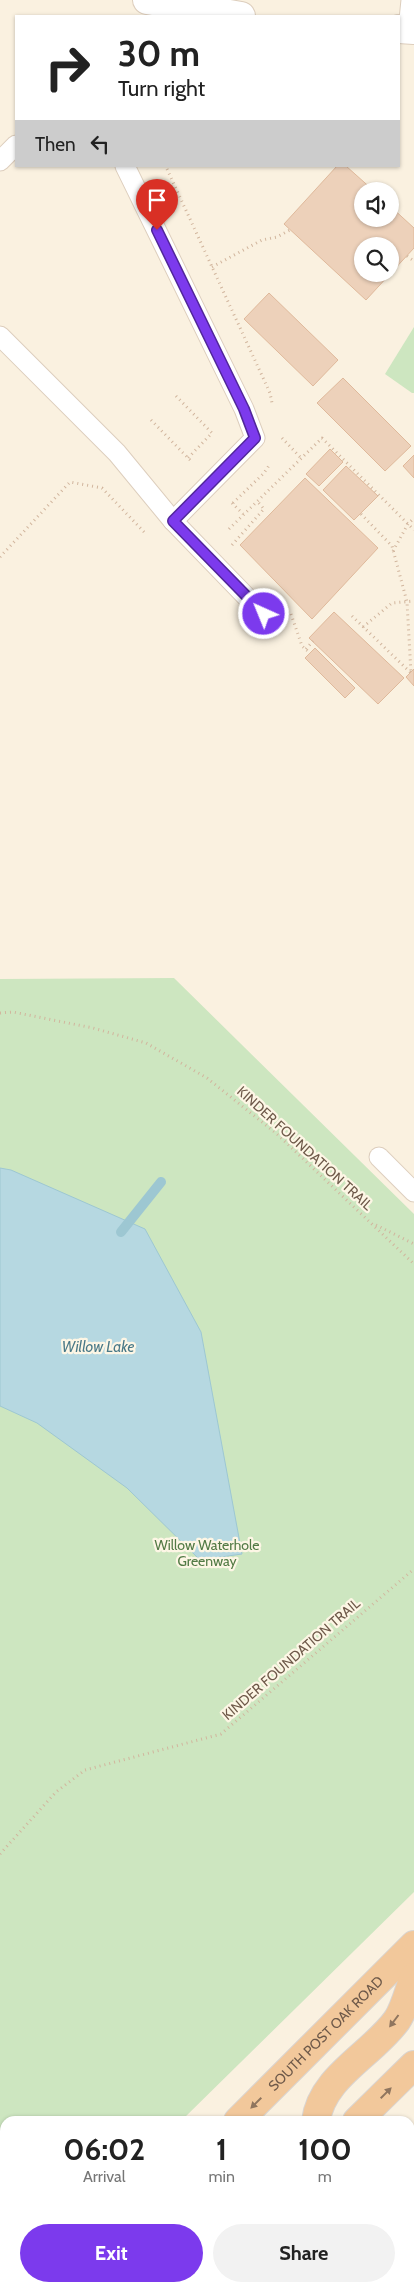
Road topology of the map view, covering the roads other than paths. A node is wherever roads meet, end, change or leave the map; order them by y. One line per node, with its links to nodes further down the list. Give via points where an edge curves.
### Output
1 (147, 0): 3 (street)
2 (411, 0): 4 (lane)
3 (235, 15)
4 (407, 30)
5 (15, 146): 6 (lane)
6 (0, 161)
7 (125, 167): 9 (lane, via 244,409 255,438)
8 (0, 336): 9 (lane, via 117,453)
9 (173, 521): 10 (lane)
10 (264, 614)
11 (379, 1157): 12 (lane)
12 (412, 1186)
13 (414, 1945): 16 (highway, SOUTH POST OAK ROAD, one-way to 16)
14 (414, 1977): 17 (highway, one-way to 17, via 397,2020 331,2086 318,2107)
15 (414, 2065): 18 (highway, one-way to 15)
16 (243, 2116)
17 (317, 2116)
18 (362, 2116)

